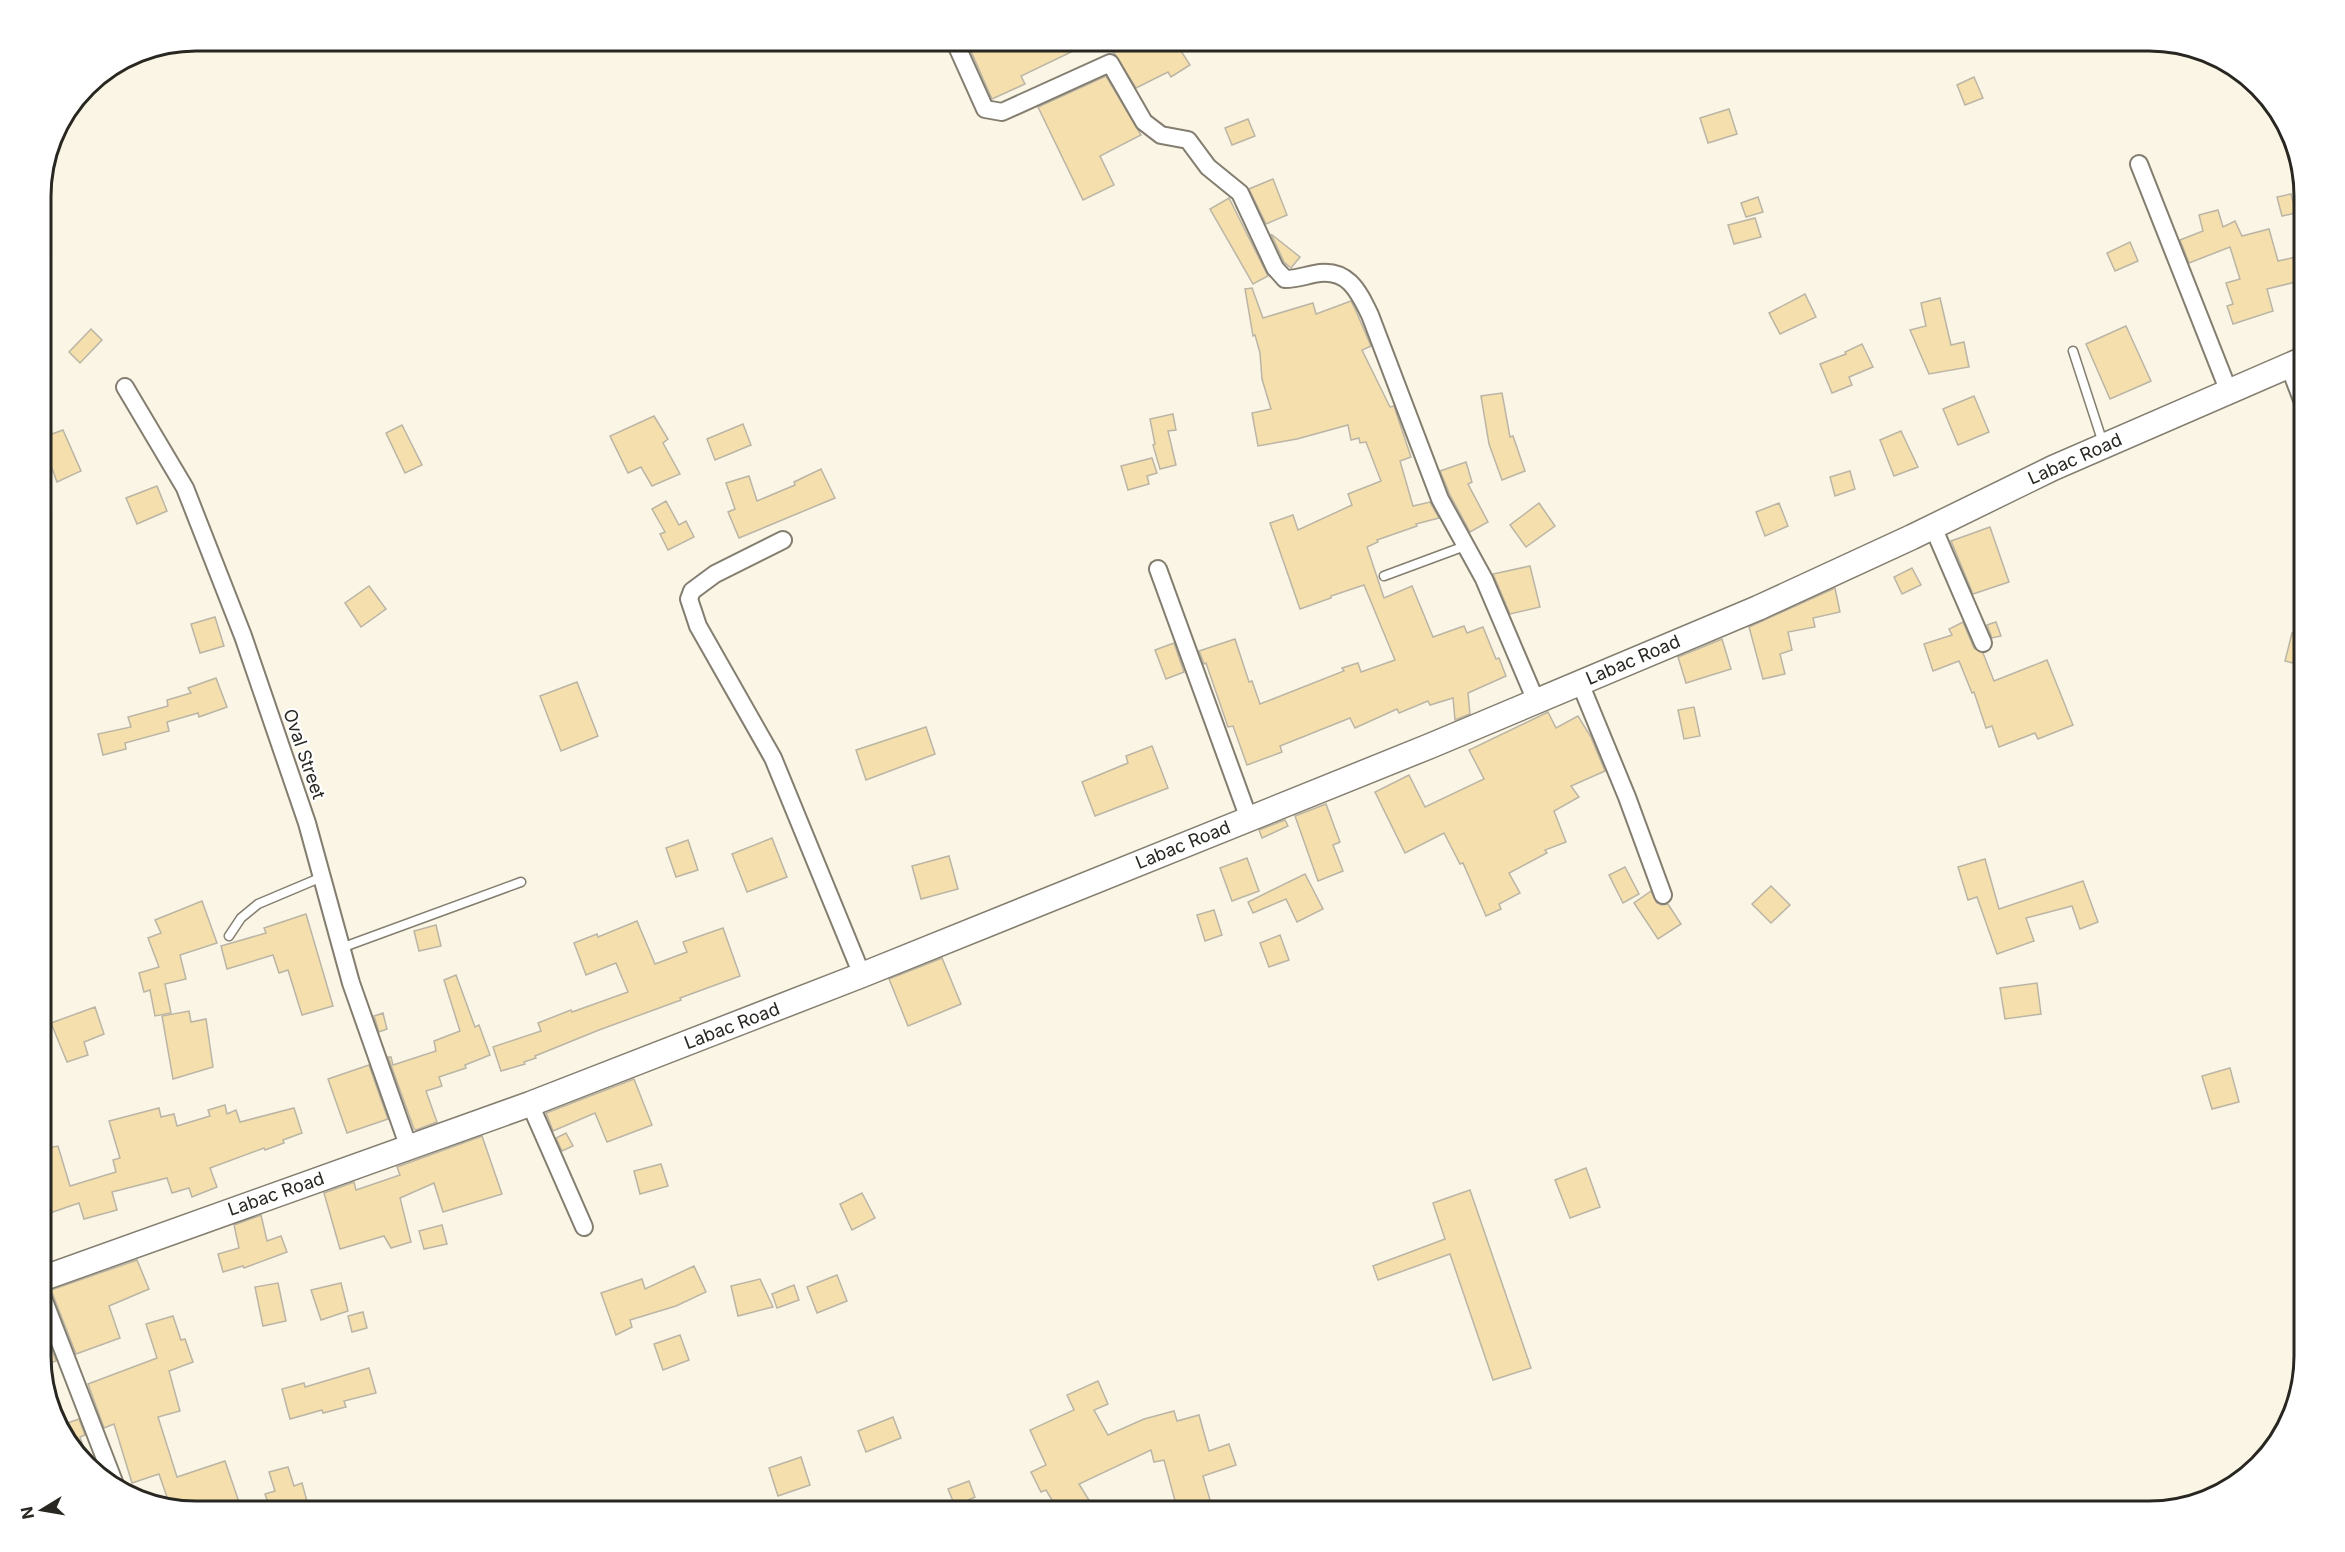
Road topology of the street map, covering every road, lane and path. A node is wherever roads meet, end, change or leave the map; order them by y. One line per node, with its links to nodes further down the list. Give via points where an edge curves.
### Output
1 (959, 51): 10 (street, via 986,109 1002,112 1110,63 1144,122 1161,135 1188,140 1208,167 1240,193 1275,268 1286,279 1334,273 1356,286 1440,499)
2 (2139, 164): 6 (street)
3 (2073, 351): 7 (lane)
4 (2294, 364): 6 (street, Labac Road)
5 (125, 387): 17 (street, Oval Street, via 185,488 243,636)
6 (2229, 392): 7 (street, Labac Road)
7 (2104, 446): 8 (street, Labac Road)
8 (1933, 527): 13 (street); 14 (street, Labac Road, via 1758,608)
9 (783, 540): 22 (street, via 716,574 692,591 689,599 698,626 773,758)
10 (1465, 546): 12 (lane); 15 (street, via 1484,579)
11 (1158, 569): 16 (street)
12 (1384, 576)
13 (1983, 644)
14 (1580, 683): 15 (street, Labac Road); 19 (street)
15 (1536, 701): 16 (street, Labac Road)
16 (1250, 819): 22 (street, Labac Road)
17 (322, 877): 20 (lane, via 258,904 241,918); 21 (street, Oval Street)
18 (521, 882): 21 (lane)
19 (1663, 896)
20 (229, 936)
21 (341, 948): 24 (street, Oval Street)
22 (862, 975): 23 (street, Labac Road)
23 (530, 1104): 24 (street, Labac Road); 25 (street)
24 (409, 1148): 26 (street, Labac Road)
25 (584, 1227)
26 (51, 1275)
27 (51, 1319): 28 (street)
28 (111, 1473)

